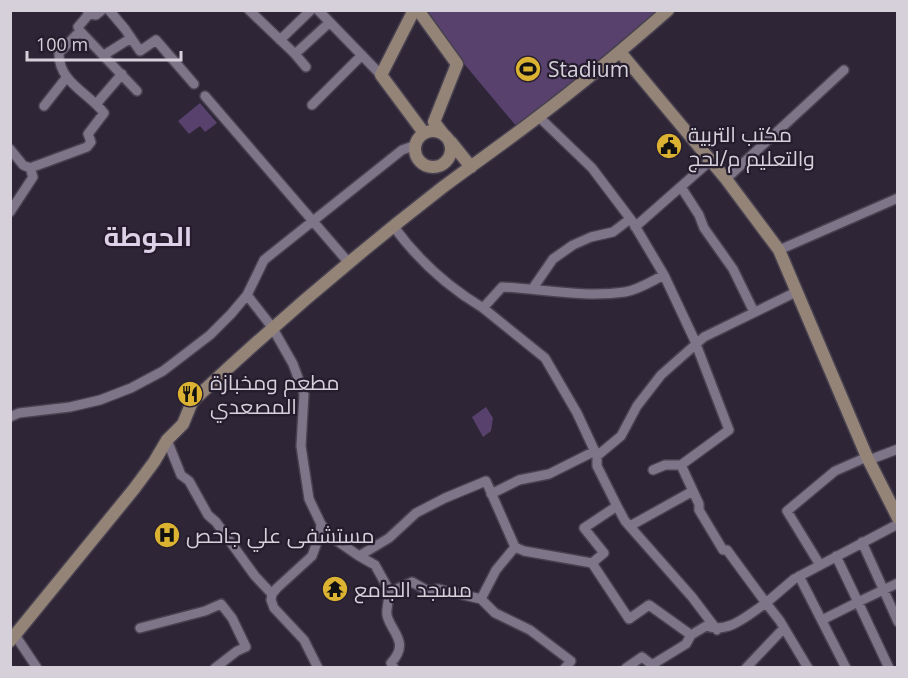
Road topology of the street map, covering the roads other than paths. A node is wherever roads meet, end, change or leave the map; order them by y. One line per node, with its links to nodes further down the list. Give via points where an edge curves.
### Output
1 (102, 10): 9 (street, via 96,15)
2 (109, 10): 12 (street)
3 (249, 10): 13 (street)
4 (311, 10): 13 (street)
5 (318, 10): 10 (street)
6 (414, 10): 21 (street)
7 (418, 10): 31 (street, via 457,64 434,122)
8 (668, 10): 14 (street)
9 (88, 12): 11 (street, via 78,27)
10 (330, 22): 15 (street); 17 (street)
11 (80, 31): 16 (street); 22 (street, via 59,53)
12 (131, 38): 16 (street); 23 (street, via 140,51 156,40)
13 (280, 40): 15 (street)
14 (620, 52): 29 (street); 34 (street)
15 (295, 54): 18 (street)
16 (104, 55): 20 (street)
17 (362, 55): 21 (street); 27 (street)
18 (306, 67)
19 (844, 70): 38 (street)
20 (122, 74): 24 (street); 26 (street)
21 (381, 75): 30 (street)
22 (66, 78): 26 (street); 28 (street)
23 (194, 84)
24 (137, 91)
25 (205, 96): 43 (street)
26 (97, 104): 37 (street, via 104,114 88,134 92,142 87,147)
27 (312, 105)
28 (44, 106)
29 (539, 117): 36 (street); 44 (street, via 592,168)
30 (424, 133): 31 (street, via 438,132); 32 (street)
31 (447, 138): 35 (street, via 451,154 448,160 436,168); 36 (street)
32 (416, 145): 35 (street); 43 (street, via 402,150)
33 (10, 149): 37 (street)
34 (710, 161): 38 (street); 40 (street)
35 (423, 164): 39 (street)
36 (471, 167): 39 (street)
37 (30, 168): 42 (street, via 33,177)
38 (726, 179): 46 (street)
39 (443, 187): 45 (street)
40 (681, 187): 44 (street); 53 (street, via 733,269)
41 (897, 198): 46 (street)
42 (10, 212)
43 (313, 222): 47 (street); 51 (street, via 264,260)
44 (633, 223): 48 (street); 49 (street, via 573,245 553,259)
45 (394, 227): 47 (street); 52 (street, via 433,272)
46 (778, 250): 50 (street)
47 (349, 263): 54 (street)
48 (664, 275): 49 (street, via 627,292 590,295); 55 (street)
49 (533, 288): 52 (street, via 502,287)
50 (796, 292): 53 (street); 60 (street)
51 (247, 295): 54 (street); 56 (street, via 210,335 163,371 100,400 19,412)
52 (483, 308): 59 (street, via 545,358)
53 (754, 312): 55 (street)
54 (272, 327): 57 (street, via 192,402 183,423); 67 (street, via 293,364 304,394 300,428 303,465 309,499)
55 (696, 344): 59 (street, via 661,375 637,406 621,436); 61 (street, via 729,430)
56 (10, 417)
57 (167, 440): 80 (street, via 182,475 208,515); 90 (street, via 134,489)
58 (897, 449): 60 (street)
59 (596, 454): 64 (street, via 549,474 519,480); 65 (street, via 597,466)
60 (868, 458): 66 (street); 75 (street, via 835,471 787,512)
61 (681, 465): 62 (street); 63 (street)
62 (653, 470)
63 (693, 490): 69 (street); 83 (street, via 699,510 723,550 727,550)
64 (491, 494): 71 (street); 72 (street, via 486,481 445,498 416,513 389,538)
65 (617, 506): 69 (street); 74 (street, via 584,528 604,553)
66 (897, 518)
67 (321, 524): 72 (street, via 330,536); 80 (street, via 312,556)
68 (897, 524): 70 (street)
69 (630, 526): 88 (street)
70 (862, 543): 73 (street); 78 (street)
71 (515, 547): 74 (street); 81 (street, via 496,570)
72 (358, 556): 79 (street, via 375,565)
73 (836, 556): 75 (street); 82 (street)
74 (592, 562): 89 (street, via 628,619 649,605)
75 (820, 565): 76 (street)
76 (799, 576): 83 (street); 84 (street)
77 (897, 583): 78 (street)
78 (883, 590): 82 (street); 85 (street)
79 (390, 592): 81 (street, via 412,582 428,591 438,589); 94 (street, via 387,616 399,637)
80 (272, 594): 93 (street, via 274,608 304,640)
81 (481, 599): 95 (street, via 495,613 530,630 570,662)
82 (858, 602): 84 (street); 100 (street)
83 (766, 603): 87 (street); 88 (street)
84 (822, 620): 99 (street)
85 (897, 622)
86 (140, 628): 92 (street, via 221,604 246,647)
87 (784, 628): 97 (street); 98 (street)
88 (717, 630): 89 (street, via 706,626)
89 (691, 635): 96 (street, via 686,644 655,663 642,657)
90 (13, 638): 91 (street)
91 (37, 668)
92 (215, 668)
93 (318, 668)
94 (394, 668)
95 (565, 668)
96 (626, 668)
97 (746, 668)
98 (808, 668)
99 (846, 668)
100 (889, 668)

